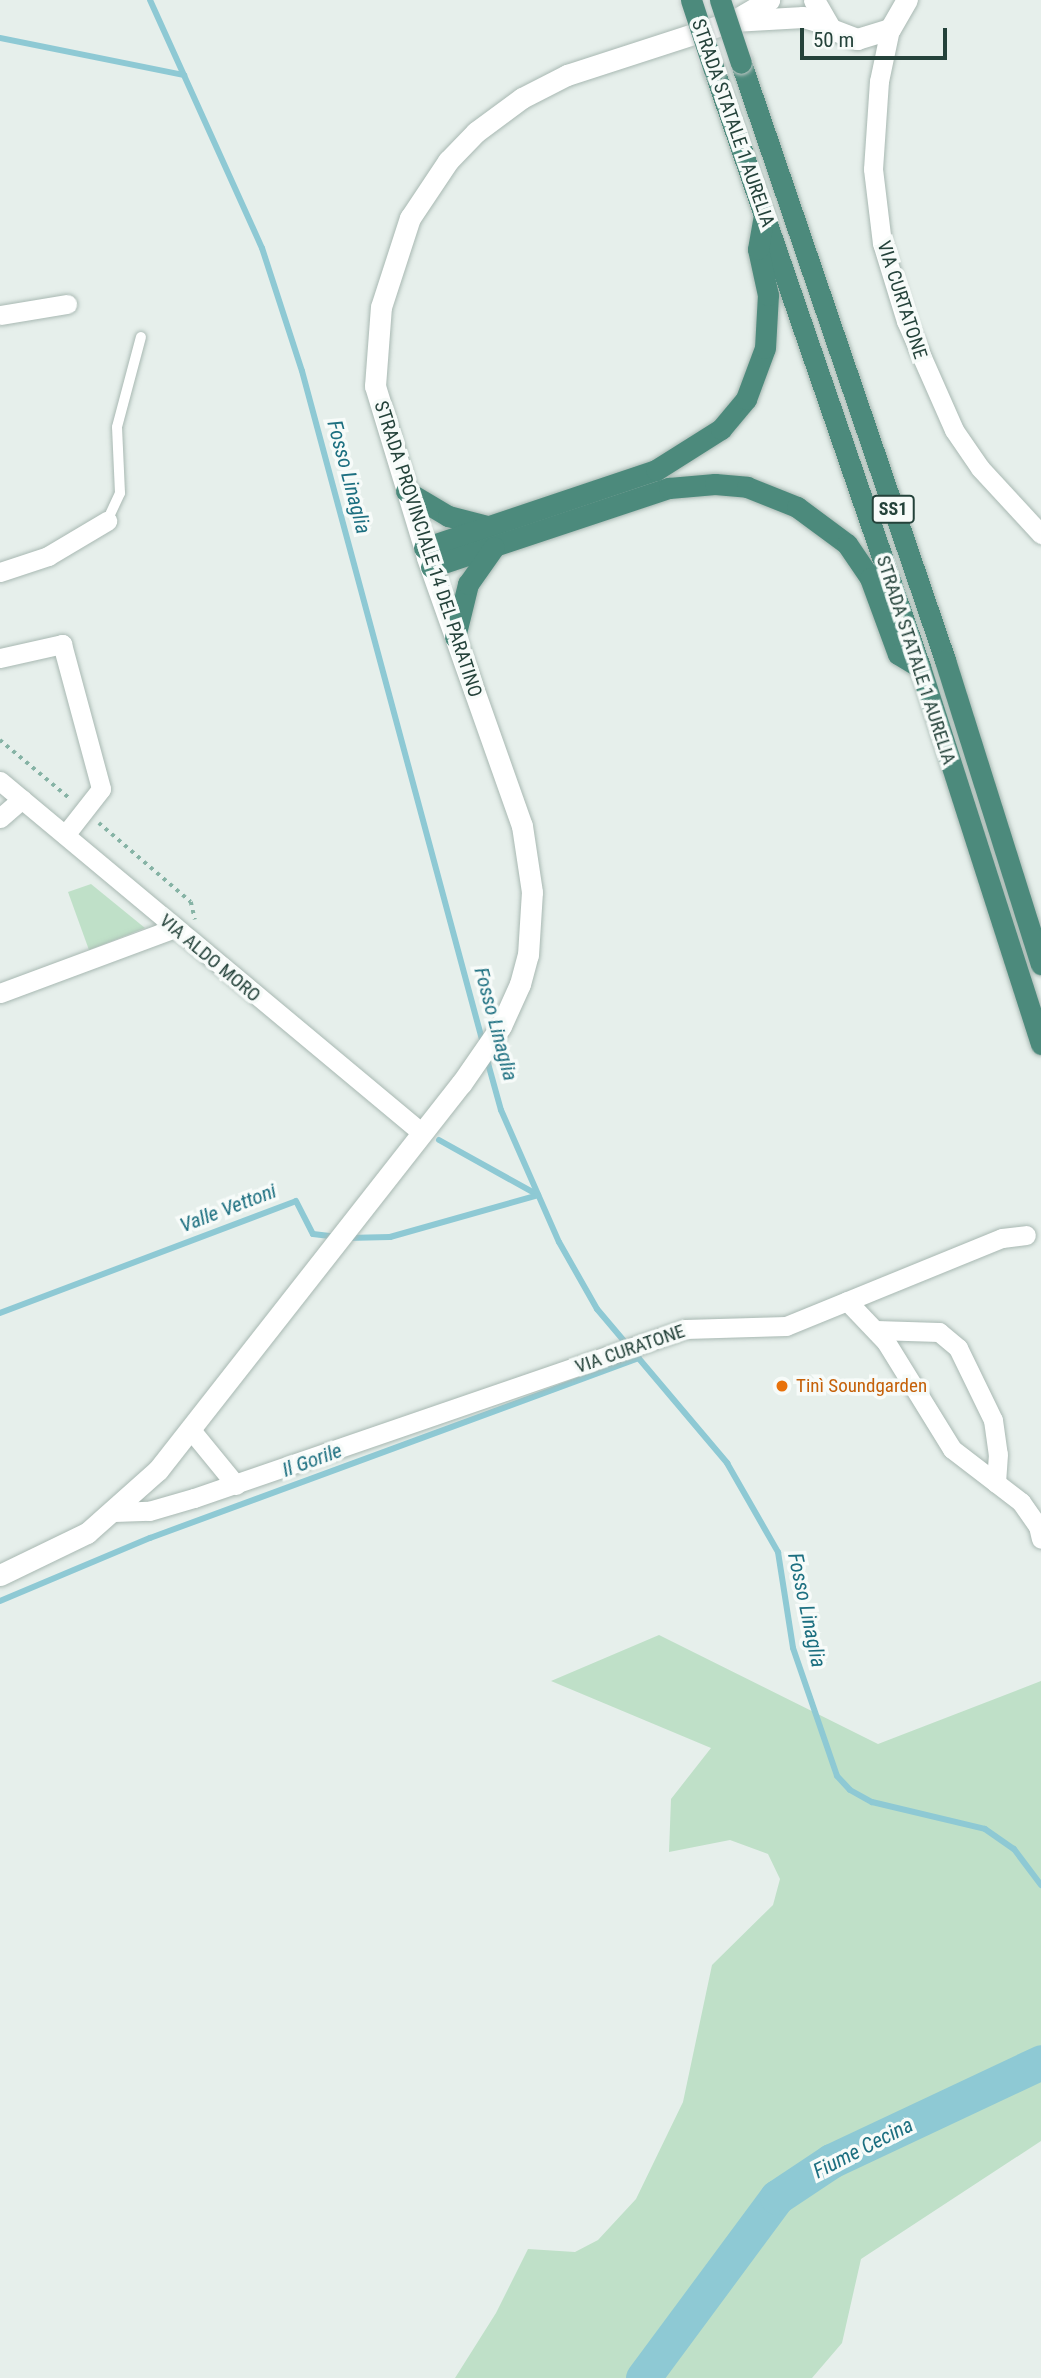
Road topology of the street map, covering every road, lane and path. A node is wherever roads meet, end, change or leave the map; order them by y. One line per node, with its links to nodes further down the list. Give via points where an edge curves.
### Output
1 (691, 0): 9 (highway, STRADA STATALE 1 AURELIA / SS1, bridge)
2 (720, 0): 30 (highway, STRADA STATALE 1 AURELIA / SS1, bridge, via 945,660)
3 (769, 0): 6 (main road, STRADA PROVINCIALE 14 DEL PARATINO)
4 (814, 0): 7 (main road)
5 (906, 0): 8 (main road)
6 (733, 21): 7 (main road, STRADA PROVINCIALE 14 DEL PARATINO, via 803,17); 13 (main road, STRADA PROVINCIALE 14 DEL PARATINO, via 568,75 522,98 476,132 429,186 397,247 376,338 379,407)
7 (824, 23): 8 (main road, STRADA PROVINCIALE 14 DEL PARATINO, via 857,39)
8 (890, 29): 15 (street, VIA CURTATONE, via 877,104 873,169 874,204 886,256 906,321 954,430 980,468)
9 (764, 213): 16 (highway, via 758,249 768,295 765,348 752,387 730,419 695,449 656,470); 21 (highway, STRADA STATALE 1 AURELIA / SS1)
10 (67, 304): 11 (street)
11 (0, 316)
12 (141, 337): 14 (lane, via 117,427 120,493)
13 (406, 491): 16 (highway); 17 (main road, STRADA PROVINCIALE 14 DEL PARATINO)
14 (107, 521): 18 (street, via 48,556)
15 (1041, 534)
16 (492, 536): 17 (highway); 19 (highway, via 468,584); 21 (highway, via 669,488 715,484 763,491 813,516 848,544 870,578 898,654)
17 (428, 558): 19 (main road, STRADA PROVINCIALE 14 DEL PARATINO)
18 (0, 572)
19 (455, 637): 33 (main road, STRADA PROVINCIALE 14 DEL PARATINO, via 529,857 528,955 501,1026)
20 (0, 658): 25 (street, via 62,643 101,789)
21 (920, 667): 32 (highway, STRADA STATALE 1 AURELIA / SS1)
22 (0, 740): 25 (path)
23 (0, 781): 24 (street, VIA ALDO MORO)
24 (22, 799): 26 (street); 27 (street, VIA ALDO MORO)
25 (84, 810): 27 (street); 29 (path, via 191,902)
26 (0, 818)
27 (65, 835): 28 (street, VIA ALDO MORO)
28 (175, 928): 29 (street, VIA ALDO MORO); 31 (street)
29 (203, 953): 33 (street, VIA ALDO MORO)
30 (1041, 964)
31 (0, 993)
32 (1041, 1044)
33 (422, 1133): 37 (main road, STRADA PROVINCIALE 14 DEL PARATINO)
34 (1026, 1235): 35 (street, VIA CURATONE, via 1002,1238)
35 (847, 1301): 36 (street); 39 (street, VIA CURATONE, via 786,1326 696,1326)
36 (876, 1330): 38 (street, via 952,1449); 38 (street, via 939,1332 958,1348 993,1420)
37 (191, 1430): 39 (street); 40 (main road, STRADA PROVINCIALE 14 DEL PARATINO)
38 (996, 1483): 41 (street, via 1031,1514)
39 (236, 1485): 40 (street, VIA CURATONE, via 149,1511)
40 (114, 1512): 42 (main road, STRADA PROVINCIALE 14 DEL PARATINO, via 60,1549)
41 (1041, 1539)
42 (0, 1576)

